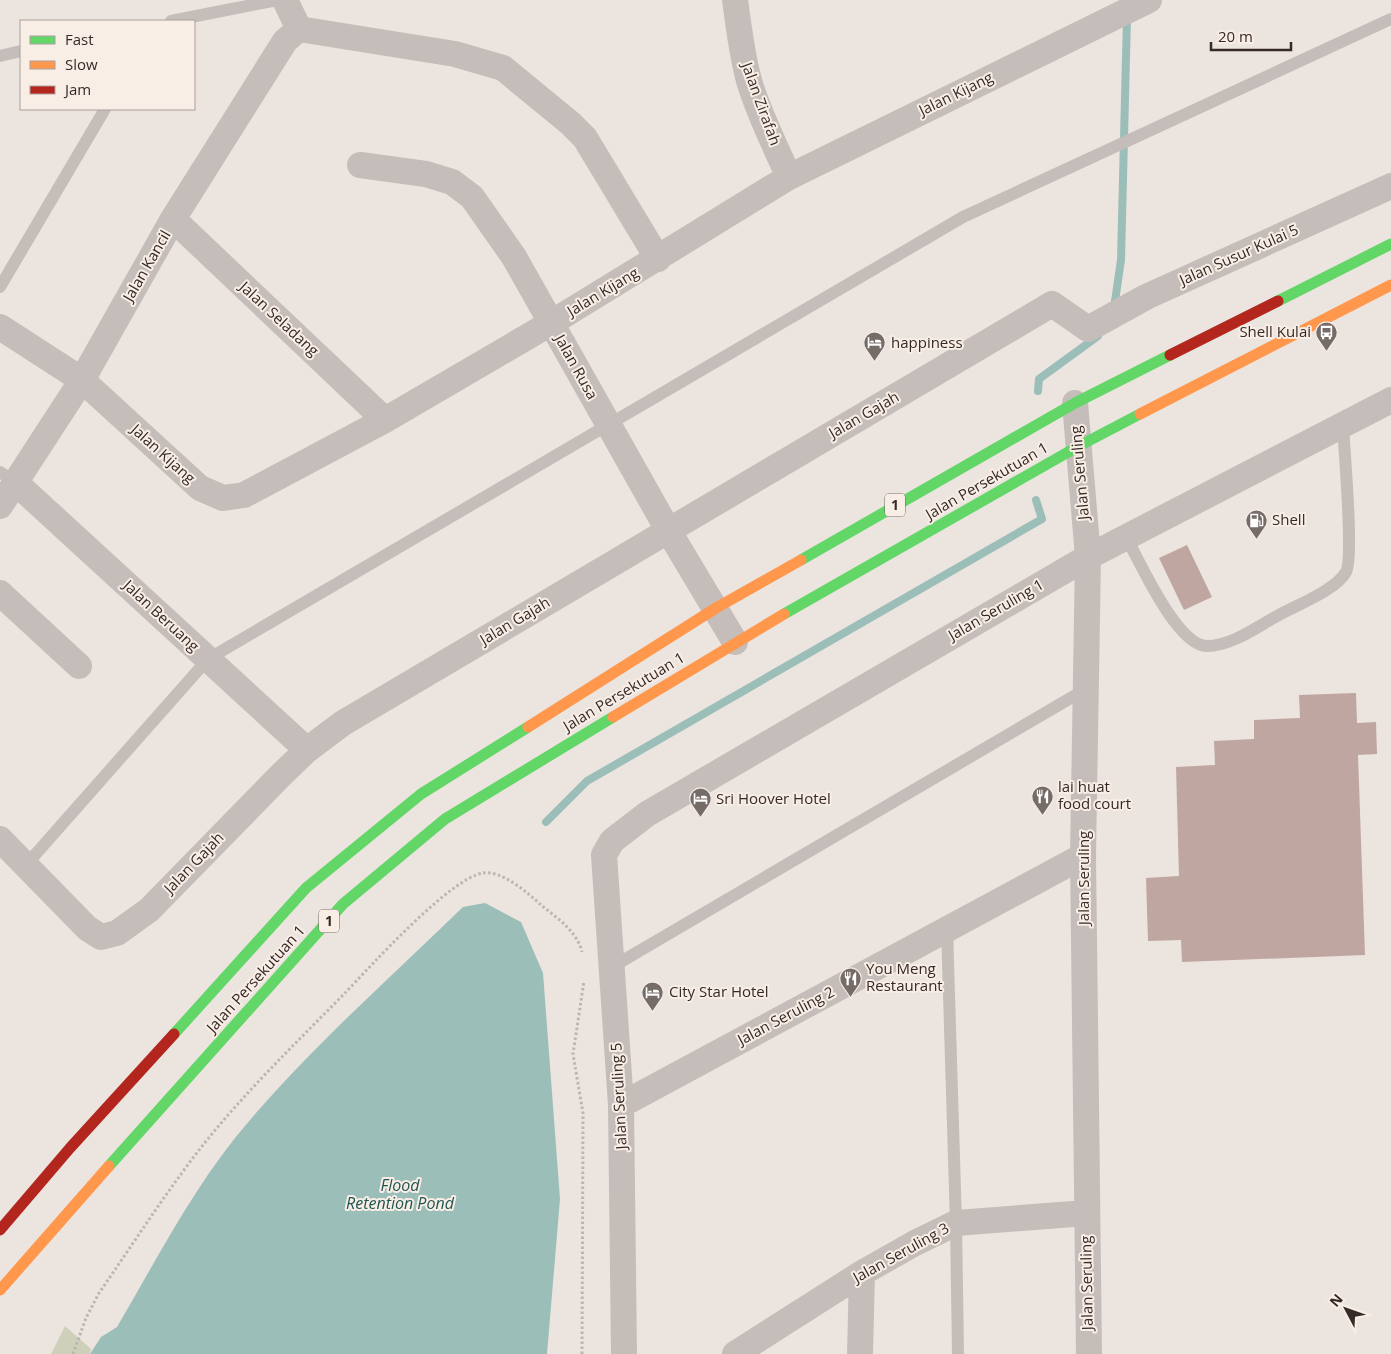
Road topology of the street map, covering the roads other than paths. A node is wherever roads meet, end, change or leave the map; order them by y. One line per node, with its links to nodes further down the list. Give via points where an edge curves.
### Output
1 (277, 0): 6 (lane)
2 (285, 0): 7 (street)
3 (735, 0): 12 (street, Jalan Zirafah, via 750,83)
4 (1149, 0): 12 (street, Jalan Kijang)
5 (1391, 19): 26 (lane, via 963,217)
6 (176, 20)
7 (299, 29): 14 (street, Jalan Kancil, via 285,41); 16 (street, via 455,54 502,68 585,138)
8 (20, 52): 9 (lane)
9 (0, 56)
10 (104, 110): 18 (lane)
11 (360, 165): 19 (street, Jalan Rusa, via 426,174 452,182 472,197 514,257)
12 (789, 177): 16 (street, Jalan Kijang)
13 (1391, 186): 21 (street, Jalan Susur Kulai 5, via 1146,297)
14 (174, 219): 22 (street, Jalan Kancil); 25 (street, Jalan Seladang)
15 (1391, 244): 24 (highway, Jalan Persekutuan 1 / 1)
16 (658, 259): 19 (street, Jalan Kijang)
17 (1391, 285): 28 (highway, Jalan Persekutuan 1 / 1)
18 (0, 287)
19 (551, 323): 25 (street, Jalan Kijang); 26 (street, Jalan Rusa)
20 (0, 327): 22 (street, Jalan Kijang)
21 (1088, 329): 31 (street, Jalan Gajah, via 1052,304)
22 (82, 380): 25 (street, Jalan Kijang, via 200,488 223,498 244,495); 29 (street, Jalan Kancil)
23 (1391, 400): 27 (street, Jalan Seruling 1)
24 (1075, 403): 28 (street, Jalan Seruling); 35 (highway, Jalan Persekutuan 1 / 1)
25 (385, 420)
26 (609, 425): 31 (street, Jalan Rusa); 37 (lane)
27 (1343, 425): 32 (street, Jalan Seruling 1); 32 (lane, via 1350,550 1346,572 1332,587 1230,641 1206,646 1189,640 1176,626)
28 (1077, 448): 33 (street, Jalan Seruling); 36 (highway, Jalan Persekutuan 1 / 1)
29 (8, 477): 30 (street, Jalan Kancil); 37 (street, Jalan Beruang)
30 (0, 506)
31 (668, 530): 35 (street, Jalan Rusa); 40 (street, Jalan Gajah, via 343,723)
32 (1126, 537): 33 (street, Jalan Seruling 1)
33 (1088, 556): 39 (street, Jalan Seruling); 42 (street, Jalan Seruling 1, via 647,814)
34 (0, 593): 38 (street)
35 (716, 608): 36 (street, Jalan Rusa); 50 (highway, Jalan Persekutuan 1 / 1, via 422,794 320,876 76,1141)
36 (735, 642): 52 (highway, Jalan Persekutuan 1 / 1, via 445,819 343,904)
37 (208, 659): 40 (street, Jalan Beruang); 44 (lane)
38 (79, 666)
39 (1086, 689): 43 (street, Jalan Seruling); 46 (lane)
40 (306, 750): 44 (street, Jalan Gajah, via 149,910 117,934 101,937 88,928)
41 (0, 839): 44 (street, Jalan Gajah)
42 (612, 840): 46 (street, Jalan Seruling 5, via 604,855)
43 (1084, 856): 45 (street, Jalan Seruling 2); 48 (street, Jalan Seruling)
44 (26, 865)
45 (947, 929): 47 (street, Jalan Seruling 2); 49 (lane)
46 (612, 967): 47 (street, Jalan Seruling 5)
47 (621, 1105): 53 (street, Jalan Seruling 5)
48 (1086, 1213): 49 (street, Jalan Seruling 3); 57 (street, Jalan Seruling)
49 (956, 1223): 51 (street, Jalan Seruling 3); 56 (lane)
50 (0, 1230)
51 (862, 1273): 54 (street, Jalan Seruling 3); 55 (street)
52 (0, 1290)
53 (624, 1354)
54 (735, 1354)
55 (860, 1354)
56 (958, 1354)
57 (1089, 1354)

